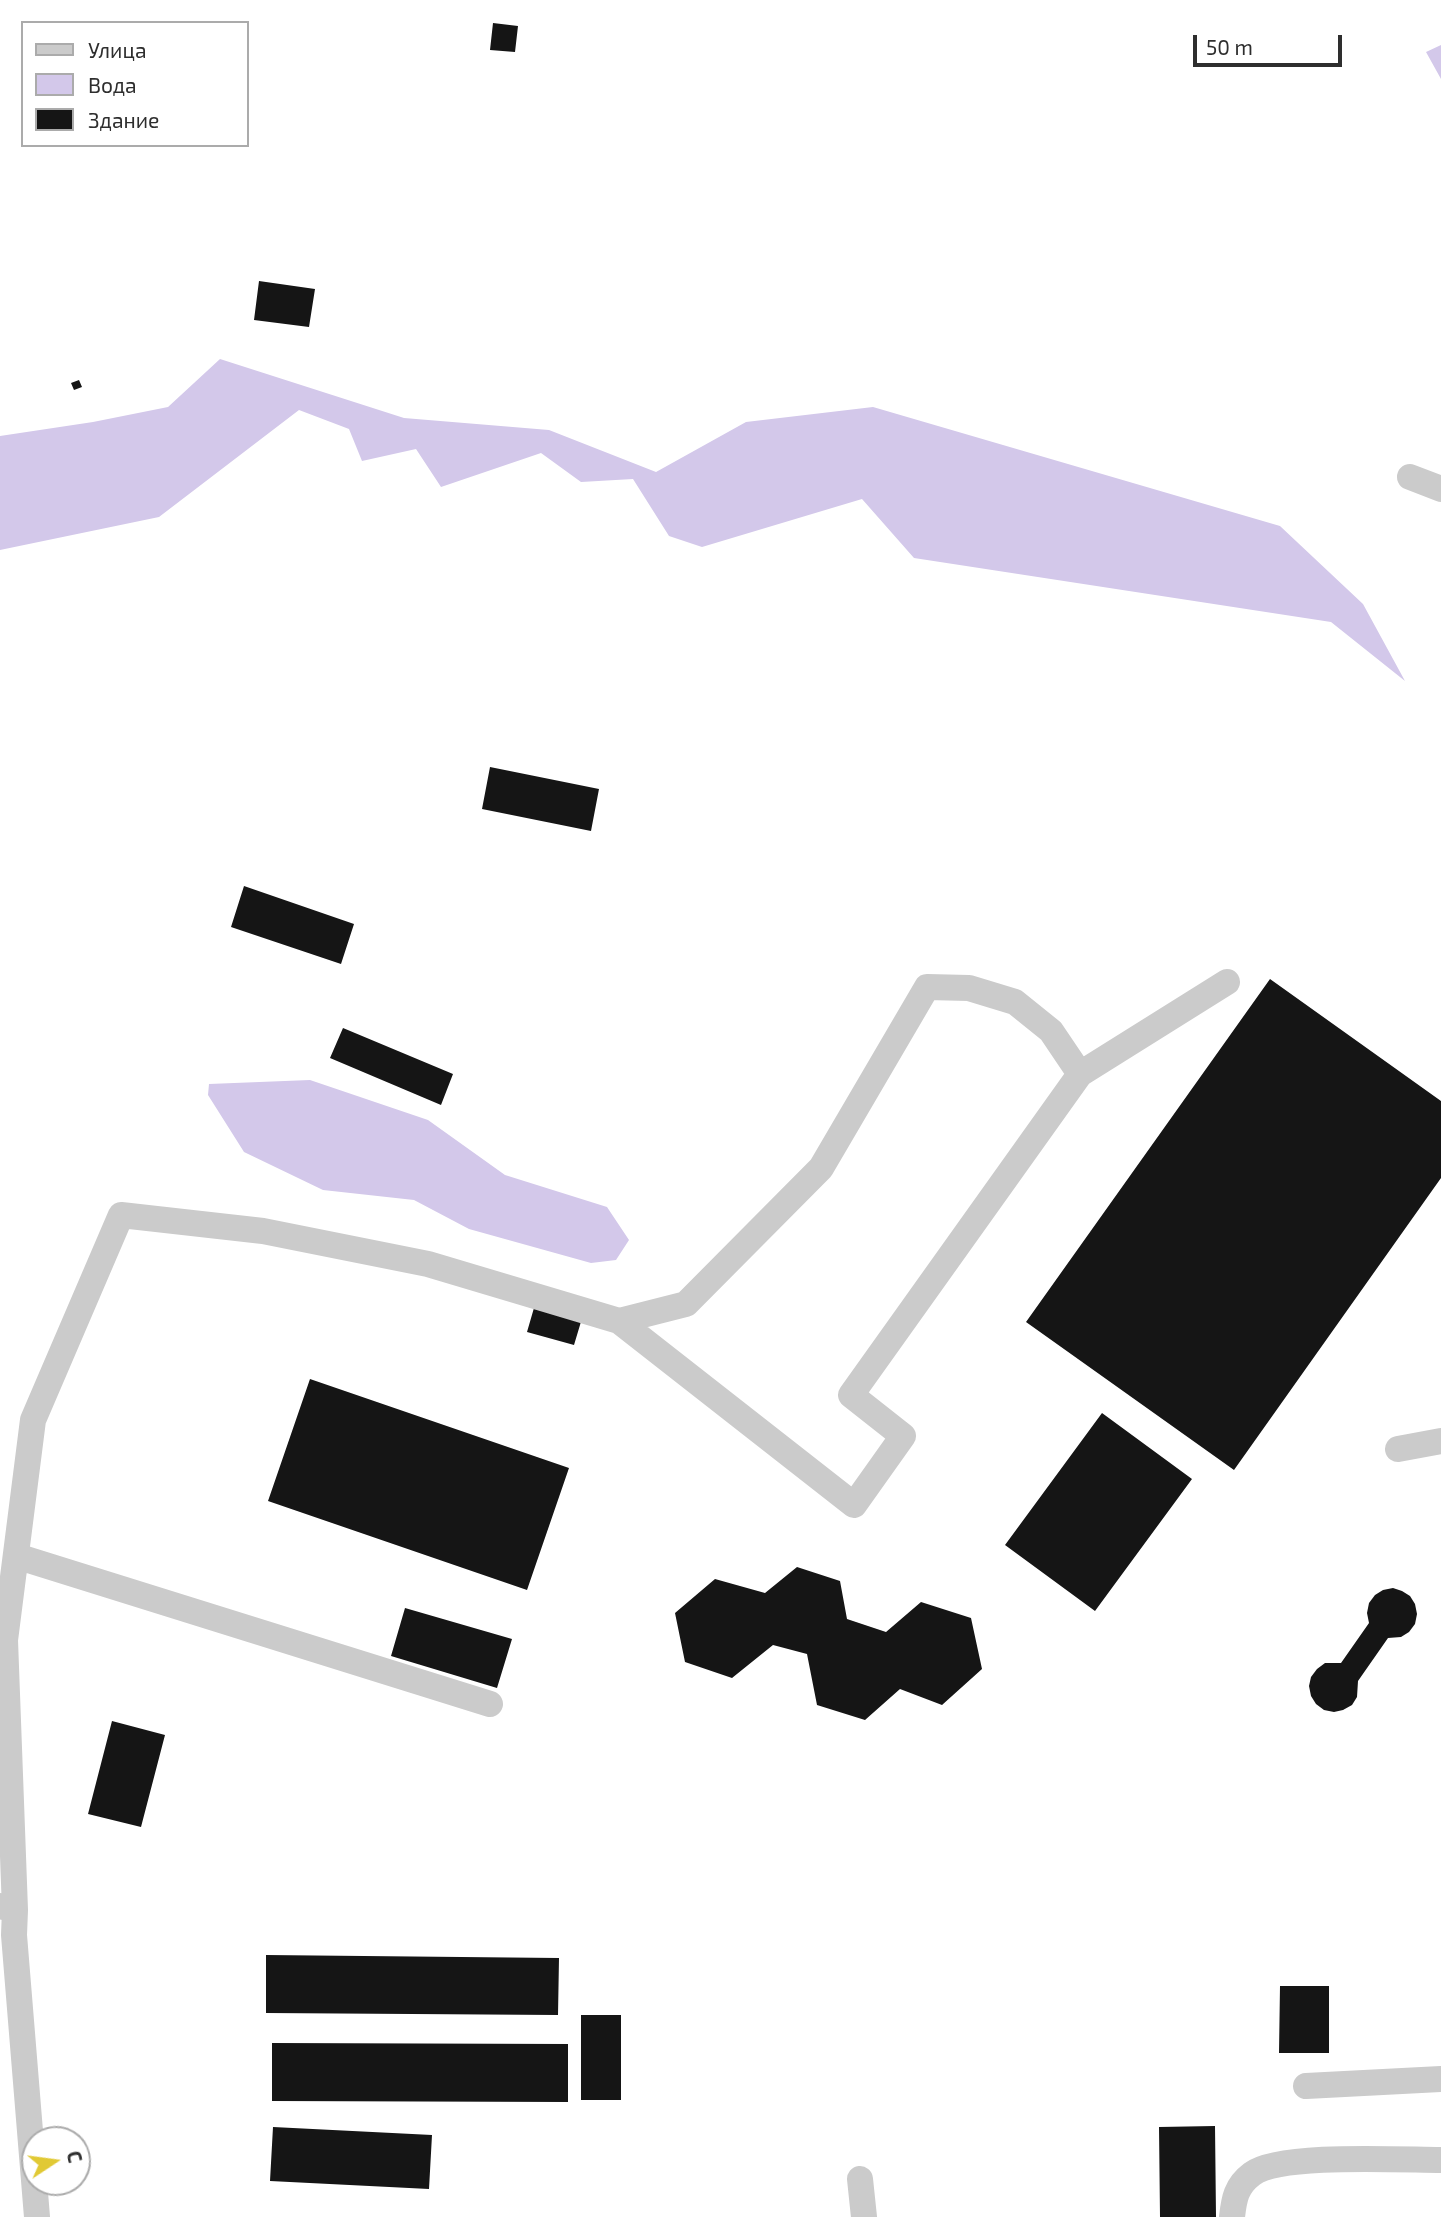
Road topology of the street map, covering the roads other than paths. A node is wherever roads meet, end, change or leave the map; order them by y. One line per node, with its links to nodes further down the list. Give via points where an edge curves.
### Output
1 (1410, 477): 2 (street)
2 (1441, 489)
3 (1227, 982): 4 (street)
4 (1080, 1074): 5 (street, via 1051,1031 1015,1002 969,988 926,987 821,1168 686,1304); 5 (street, via 851,1395 903,1436 855,1504)
5 (619, 1321): 8 (street, via 428,1264 263,1231 121,1214 33,1420)
6 (1441, 1441): 7 (street)
7 (1398, 1449)
8 (16, 1556): 9 (street); 10 (street, via 5,1640)
9 (490, 1704)
10 (7, 1908): 15 (street, via 14,1935)
11 (1441, 2079): 12 (street)
12 (1306, 2086)
13 (1441, 2160): 17 (street, via 1309,2160 1267,2166 1250,2175 1235,2195)
14 (860, 2179): 16 (street)
15 (37, 2217)
16 (864, 2217)
17 (1232, 2217)

